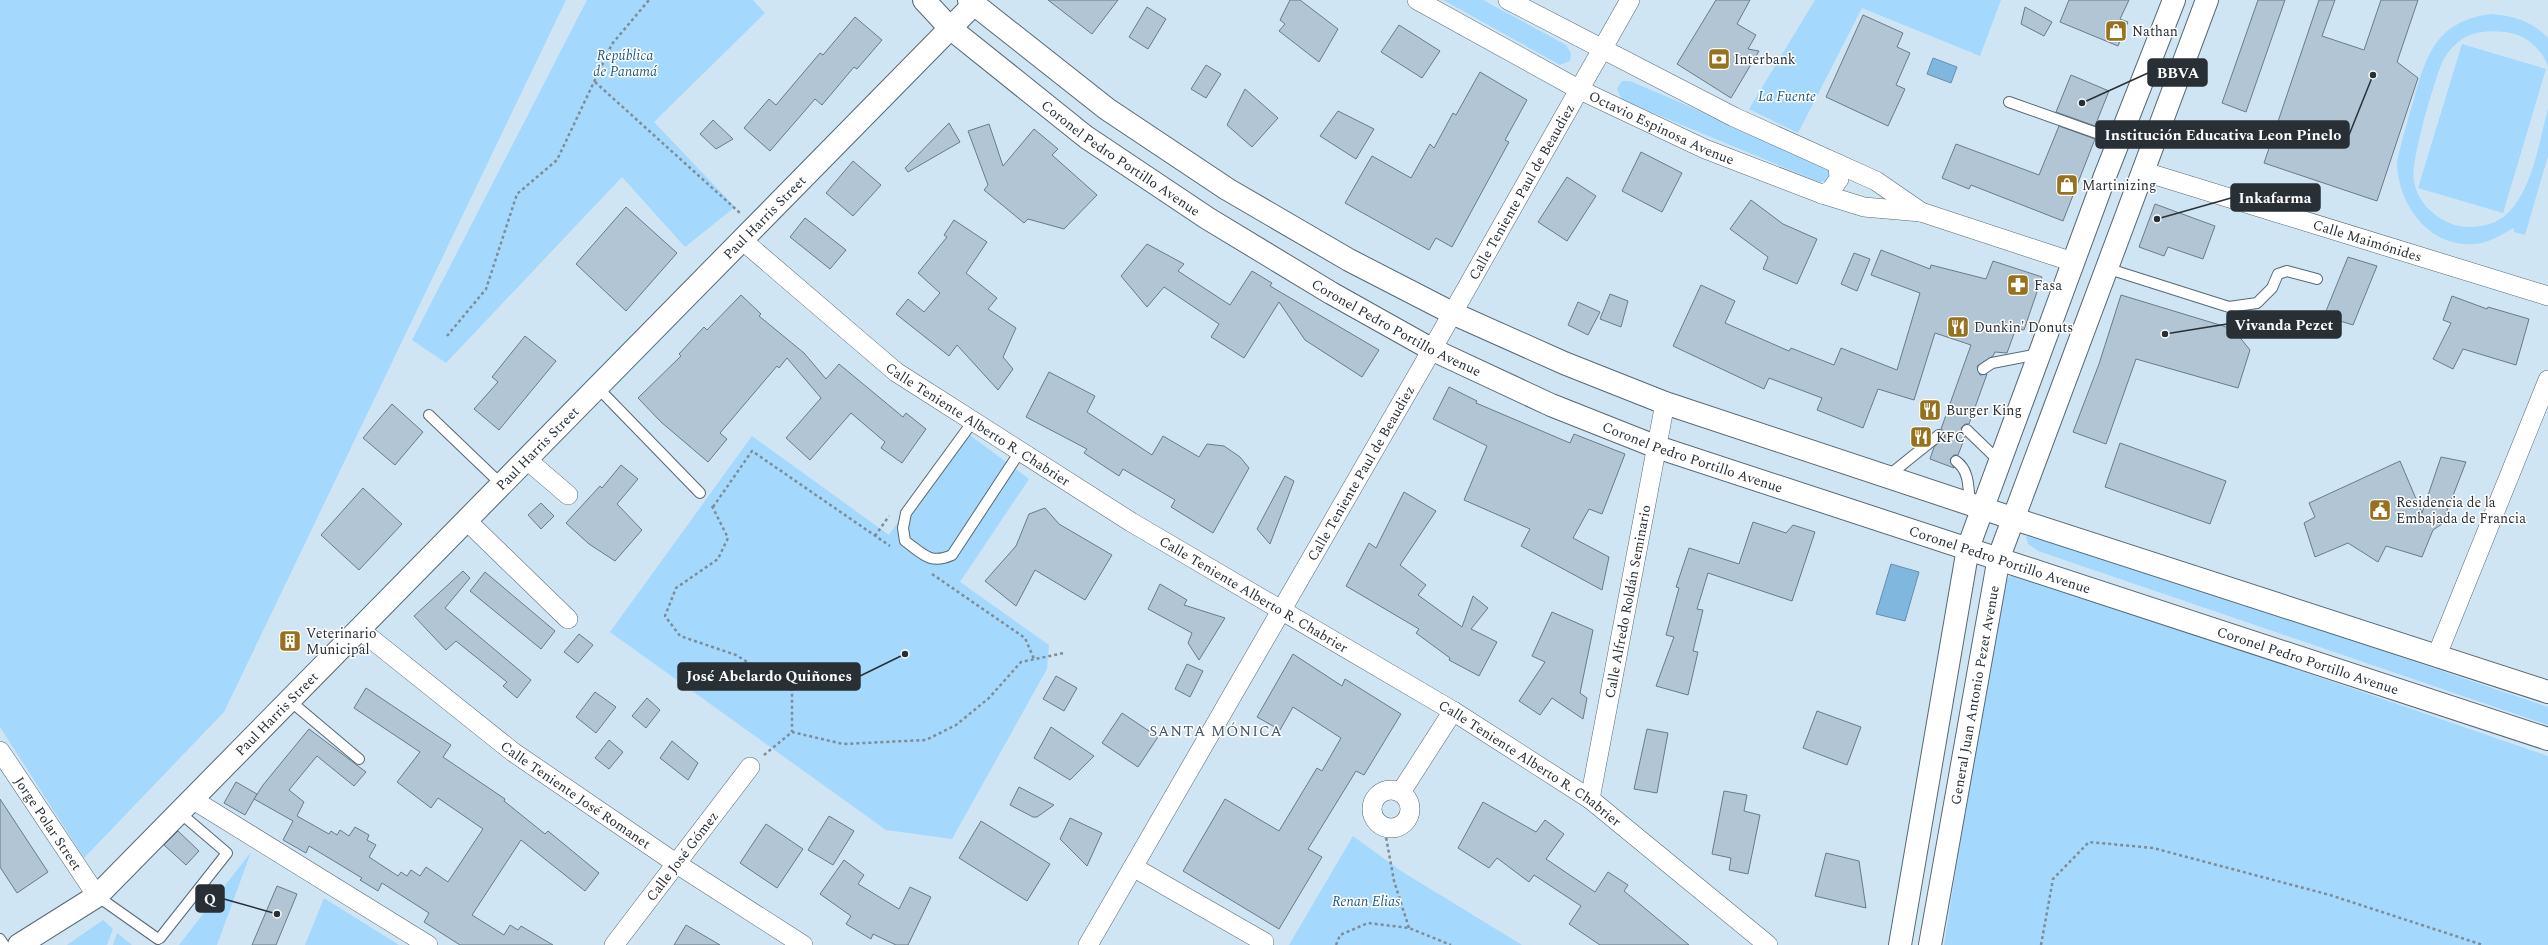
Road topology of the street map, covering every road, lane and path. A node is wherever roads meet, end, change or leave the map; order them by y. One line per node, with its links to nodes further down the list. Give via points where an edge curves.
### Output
1 (649, 0): 11 (path, via 612,44)
2 (924, 0): 9 (main road, Coronel Pedro Portillo Avenue)
3 (1417, 0): 12 (street, Octavio Espinosa Avenue)
4 (1508, 0): 10 (street, Octavio Espinosa Avenue)
5 (1630, 0): 10 (street, Calle Teniente Paul de Beaudiez)
6 (2174, 0): 14 (main road)
7 (2208, 0): 16 (main road, General Juan Antonio Pezet Avenue)
8 (973, 2): 9 (main road, Paul Harris Street); 24 (main road, via 1107,109 1227,189 1349,260)
9 (950, 28): 19 (main road, Paul Harris Street); 26 (main road, Coronel Pedro Portillo Avenue, via 1086,137 1206,218)
10 (1603, 50): 12 (street, Calle Teniente Paul de Beaudiez); 15 (street, Octavio Espinosa Avenue, via 1734,117)
11 (595, 82): 19 (path); 25 (path, via 557,160 517,194 486,289)
12 (1580, 90): 17 (street, Octavio Espinosa Avenue, via 1705,149); 24 (street, Calle Teniente Paul de Beaudiez)
13 (2009, 102): 14 (lane)
14 (2119, 141): 20 (main road)
15 (1838, 164): 17 (street, via 1839,179 1830,191); 18 (street, Octavio Espinosa Avenue, via 1876,181)
16 (2142, 171): 21 (main road, General Juan Antonio Pezet Avenue); 23 (street, Calle Maimónides)
17 (1822, 194): 18 (street, Octavio Espinosa Avenue, via 1864,207)
18 (1921, 212): 20 (street, Octavio Espinosa Avenue)
19 (749, 233): 30 (main road, Paul Harris Street); 33 (street, Calle Teniente Alberto R. Chabrier, via 896,372)
20 (2073, 262): 27 (main road)
21 (2106, 268): 22 (lane, via 2229,307 2257,303 2272,288 2278,274 2287,271); 49 (main road, General Juan Antonio Pezet Avenue)
22 (2317, 279)
23 (2548, 296)
24 (1452, 312): 26 (street, Calle Teniente Paul de Beaudiez); 31 (main road, via 1564,363)
25 (447, 336)
26 (1431, 349): 36 (main road, Coronel Pedro Portillo Avenue, via 1551,405); 55 (street, Calle Teniente Paul de Beaudiez)
27 (2039, 354): 28 (lane, via 1992,363); 42 (main road)
28 (1982, 370)
29 (2548, 380): 59 (street)
30 (596, 387): 40 (main road, Paul Harris Street); 45 (lane)
31 (1665, 403): 36 (street, Calle Alfredo Roldán Seminario); 43 (main road)
32 (429, 415): 44 (lane)
33 (974, 420): 38 (street, Calle Teniente Alberto R. Chabrier); 38 (lane, via 906,513 903,528 905,541 930,559 939,561 952,555)
34 (1967, 430): 42 (lane)
35 (1939, 435): 37 (lane)
36 (1657, 447): 51 (main road, Coronel Pedro Portillo Avenue); 70 (street, Calle Alfredo Roldán Seminario)
37 (1922, 449): 39 (lane); 43 (lane)
38 (1021, 450): 55 (street, Calle Teniente Alberto R. Chabrier, via 1132,522)
39 (1933, 452)
40 (526, 459): 44 (main road, Paul Harris Street); 46 (street)
41 (1956, 461): 47 (lane, via 1967,474)
42 (1999, 461): 47 (main road)
43 (1888, 476): 47 (main road)
44 (501, 484): 50 (main road, Paul Harris Street)
45 (700, 493): 48 (path)
46 (568, 495)
47 (1976, 506): 49 (main road); 51 (main road)
48 (713, 507): 52 (path, via 752,451); 64 (path, via 728,538 718,559 676,588 665,616 680,636 736,655 792,690)
49 (2013, 518): 53 (main road, General Juan Antonio Pezet Avenue); 59 (main road)
50 (466, 520): 56 (street); 57 (main road, Paul Harris Street)
51 (1968, 548): 53 (main road, Coronel Pedro Portillo Avenue); 88 (main road)
52 (895, 549)
53 (1999, 557): 65 (main road, Coronel Pedro Portillo Avenue); 89 (main road, General Juan Antonio Pezet Avenue)
54 (928, 571): 60 (path, via 1025,638)
55 (1282, 609): 63 (street, Calle Teniente Alberto R. Chabrier); 74 (street, Calle Teniente Paul de Beaudiez)
56 (568, 619)
57 (359, 629): 62 (main road, Paul Harris Street); 73 (street, Calle Teniente José Romanet, via 513,752)
58 (1064, 653): 60 (path)
59 (2437, 655): 61 (main road)
60 (1034, 659): 64 (path, via 1021,662 989,698 956,725 926,740 843,744)
61 (2548, 692)
62 (289, 700): 67 (lane); 71 (main road, Paul Harris Street)
63 (1453, 712): 69 (street); 70 (street, Calle Teniente Alberto R. Chabrier)
64 (792, 732): 68 (path)
65 (2548, 739)
66 (0, 751): 75 (street, Jorge Polar Street)
67 (359, 759)
68 (750, 767): 73 (street, Calle José Gómez)
69 (1401, 792): 72 (street, via 1409,802 1410,814 1402,824 1390,828); 72 (street, via 1390,790 1378,795 1374,800 1375,818)
70 (1590, 799): 87 (street, Calle Teniente Alberto R. Chabrier)
71 (185, 805): 75 (main road, Paul Harris Street); 75 (lane, via 227,853 160,938); 81 (street)
72 (1384, 826): 76 (path, via 1394,881)
73 (677, 864): 82 (street, Calle José Gómez); 83 (street, Calle Teniente José Romanet)
74 (1133, 867): 78 (street); 84 (street, Calle Teniente Paul de Beaudiez)
75 (97, 896): 80 (main road, Paul Harris Street)
76 (1409, 928): 85 (path, via 1368,923 1340,935); 86 (path)
77 (0, 939): 79 (lane)
78 (1264, 942)
79 (4, 945)
80 (19, 945)
81 (428, 945)
82 (614, 945)
83 (803, 945)
84 (1088, 945)
85 (1336, 945)
86 (1451, 945)
87 (1768, 945)
88 (1900, 945)
89 (1930, 945)
90 (2041, 945): 91 (path, via 2053,879 2089,842 2153,848 2330,895)
91 (2483, 945)

